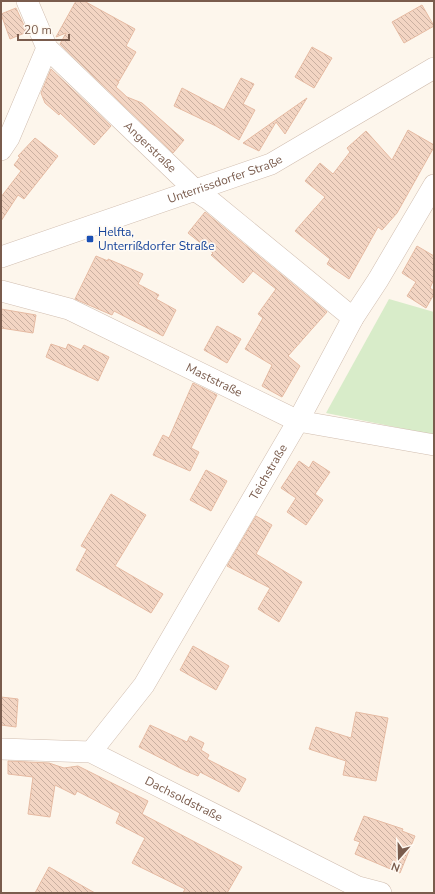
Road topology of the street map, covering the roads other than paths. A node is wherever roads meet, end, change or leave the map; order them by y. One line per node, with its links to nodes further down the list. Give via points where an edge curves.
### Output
1 (27, 1): 2 (street, Angerstraße)
2 (47, 48): 4 (street, via 9,138); 6 (street, Angerstraße)
3 (434, 68): 6 (street, Unterrissdorfer Straße, via 271,164)
4 (1, 150)
5 (434, 185): 9 (street, Teichstraße)
6 (196, 191): 7 (street, Unterrissdorfer Straße); 9 (street, Angerstraße)
7 (1, 257)
8 (1, 291): 10 (street, Maststraße, via 69,309)
9 (353, 318): 10 (street, Teichstraße)
10 (298, 421): 11 (street, Maststraße); 13 (street, Teichstraße, via 144,685)
11 (434, 445)
12 (1, 749): 13 (street, Dachsoldstraße)
13 (91, 752): 14 (street, Dachsoldstraße)
14 (356, 890): 15 (street, Dachsoldstraße)
15 (380, 893)

